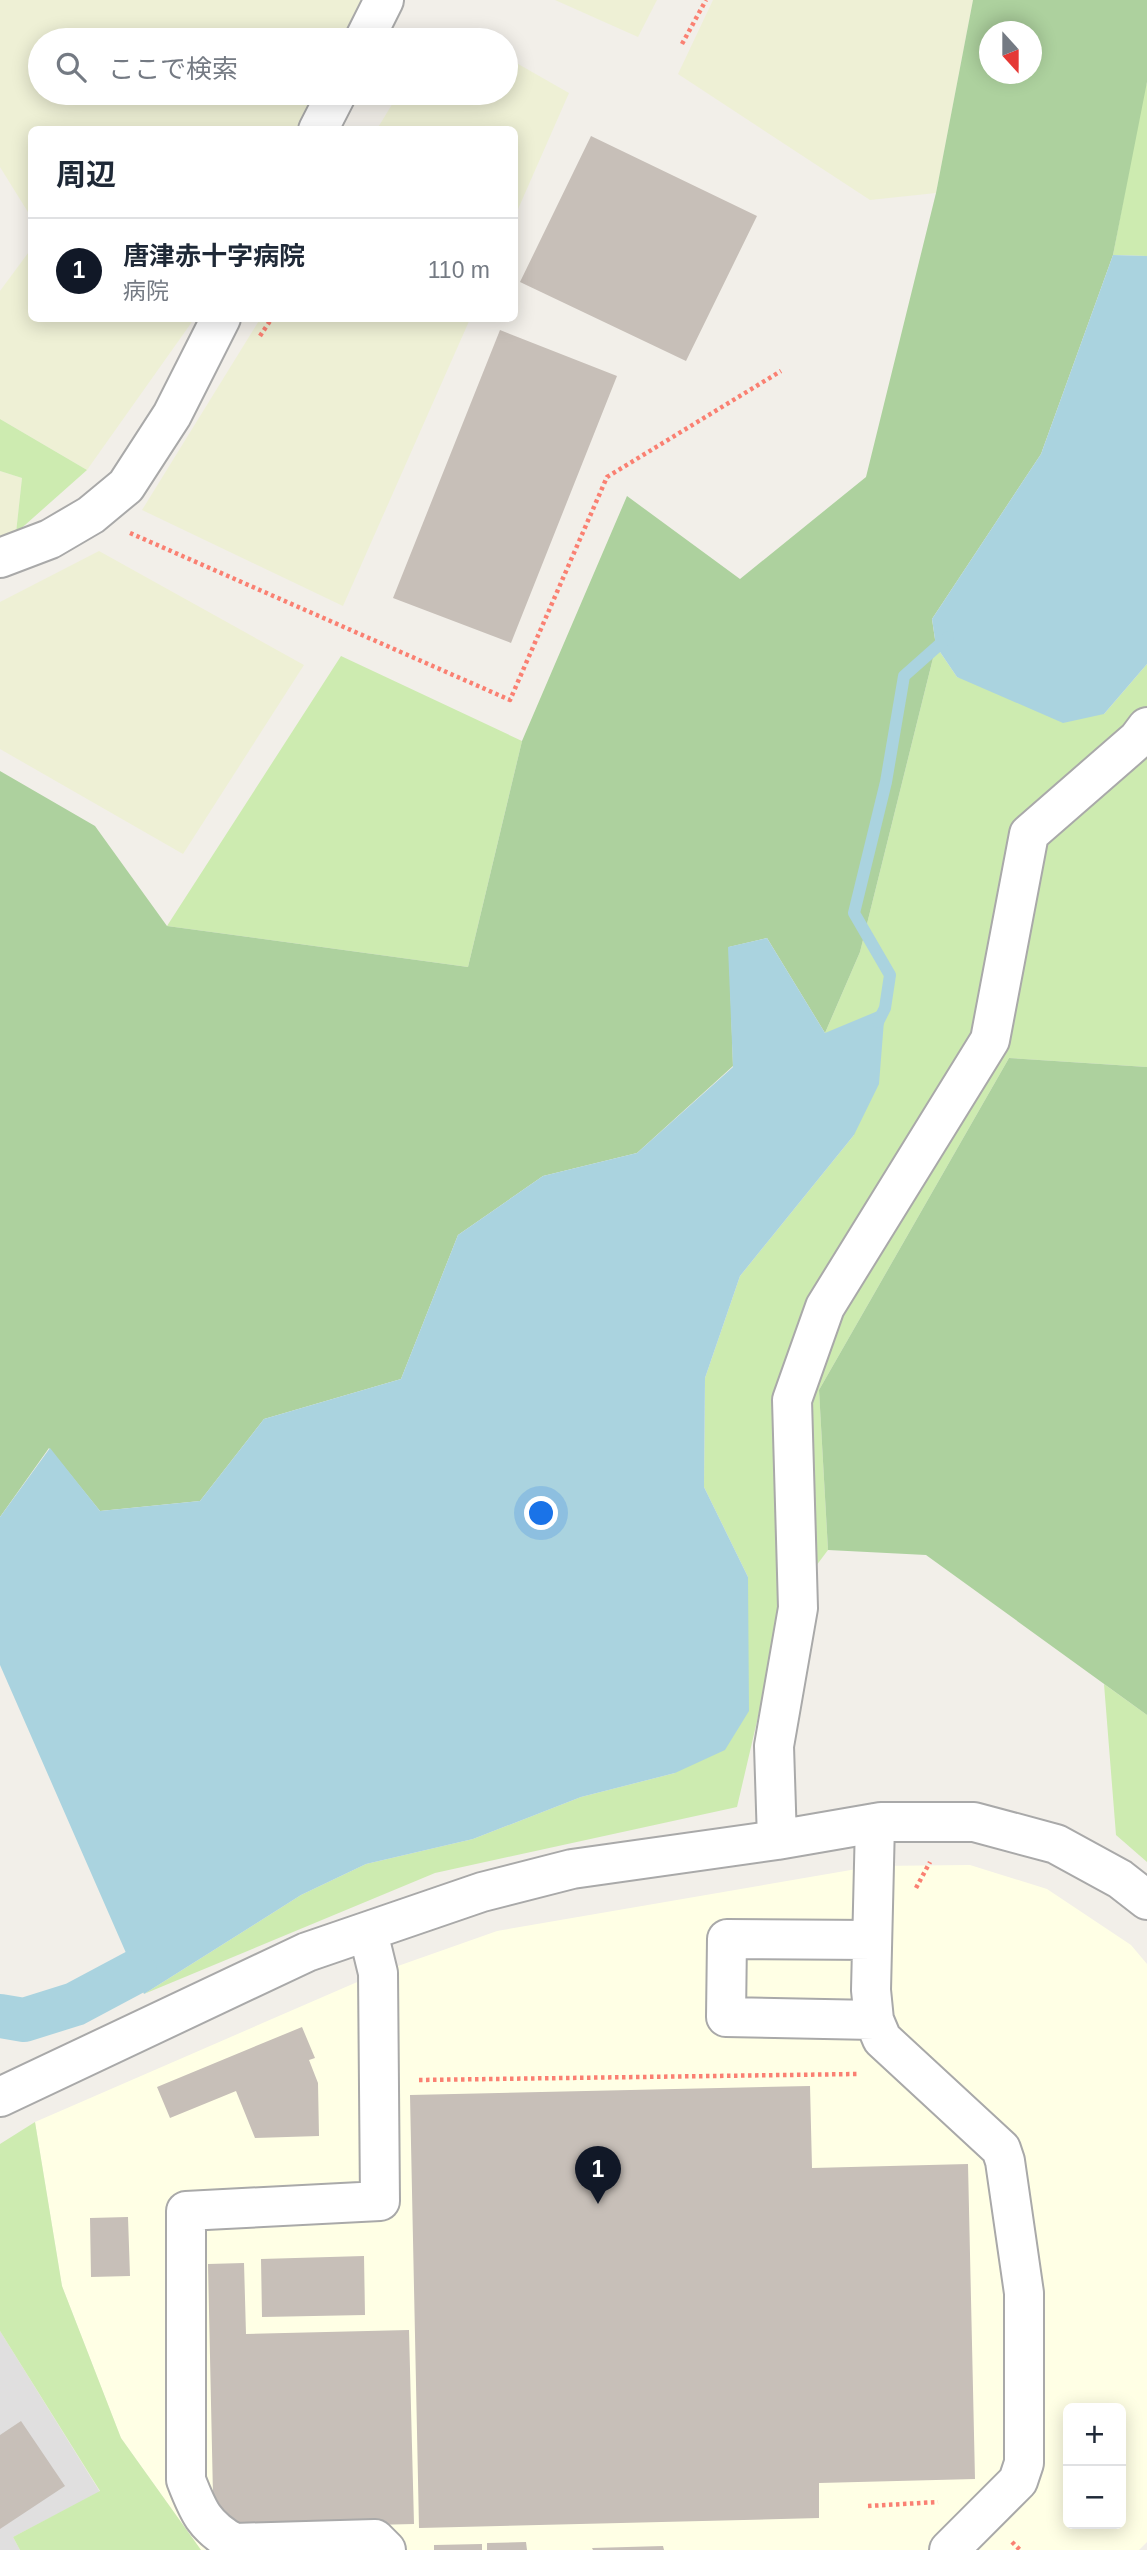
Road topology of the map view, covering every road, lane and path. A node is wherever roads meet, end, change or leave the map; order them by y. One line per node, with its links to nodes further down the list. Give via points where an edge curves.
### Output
1 (384, 0): 3 (street)
2 (706, 0): 4 (path)
3 (370, 28)
4 (682, 44)
5 (331, 105): 6 (street)
6 (320, 126)
7 (219, 322): 9 (street, via 172,415 126,486)
8 (781, 371): 9 (path, via 607,477 510,700)
9 (91, 515): 10 (street, via 50,539)
10 (0, 558)
11 (1147, 727): 13 (street, via 1029,834 990,1040 825,1307 792,1400 799,1608 774,1746)
12 (875, 1823): 13 (street); 14 (street, via 974,1822 1056,1844 1120,1879); 16 (street)
13 (777, 1840): 15 (street, via 572,1869 482,1892)
14 (1147, 1900)
15 (368, 1932): 20 (street, via 307,1952); 23 (street, via 378,1973 380,2201 186,2211 186,2480 200,2514 216,2533 233,2543 375,2539)
16 (872, 1940): 17 (street); 17 (street, via 727,1939 726,2017)
17 (874, 2020): 24 (street, via 882,2039 1001,2149 1024,2293 1024,2463 1018,2481)
18 (860, 2074): 19 (path)
19 (408, 2080)
20 (0, 2097)
21 (943, 2502): 22 (path)
22 (867, 2506)
23 (386, 2550)
24 (949, 2550)

